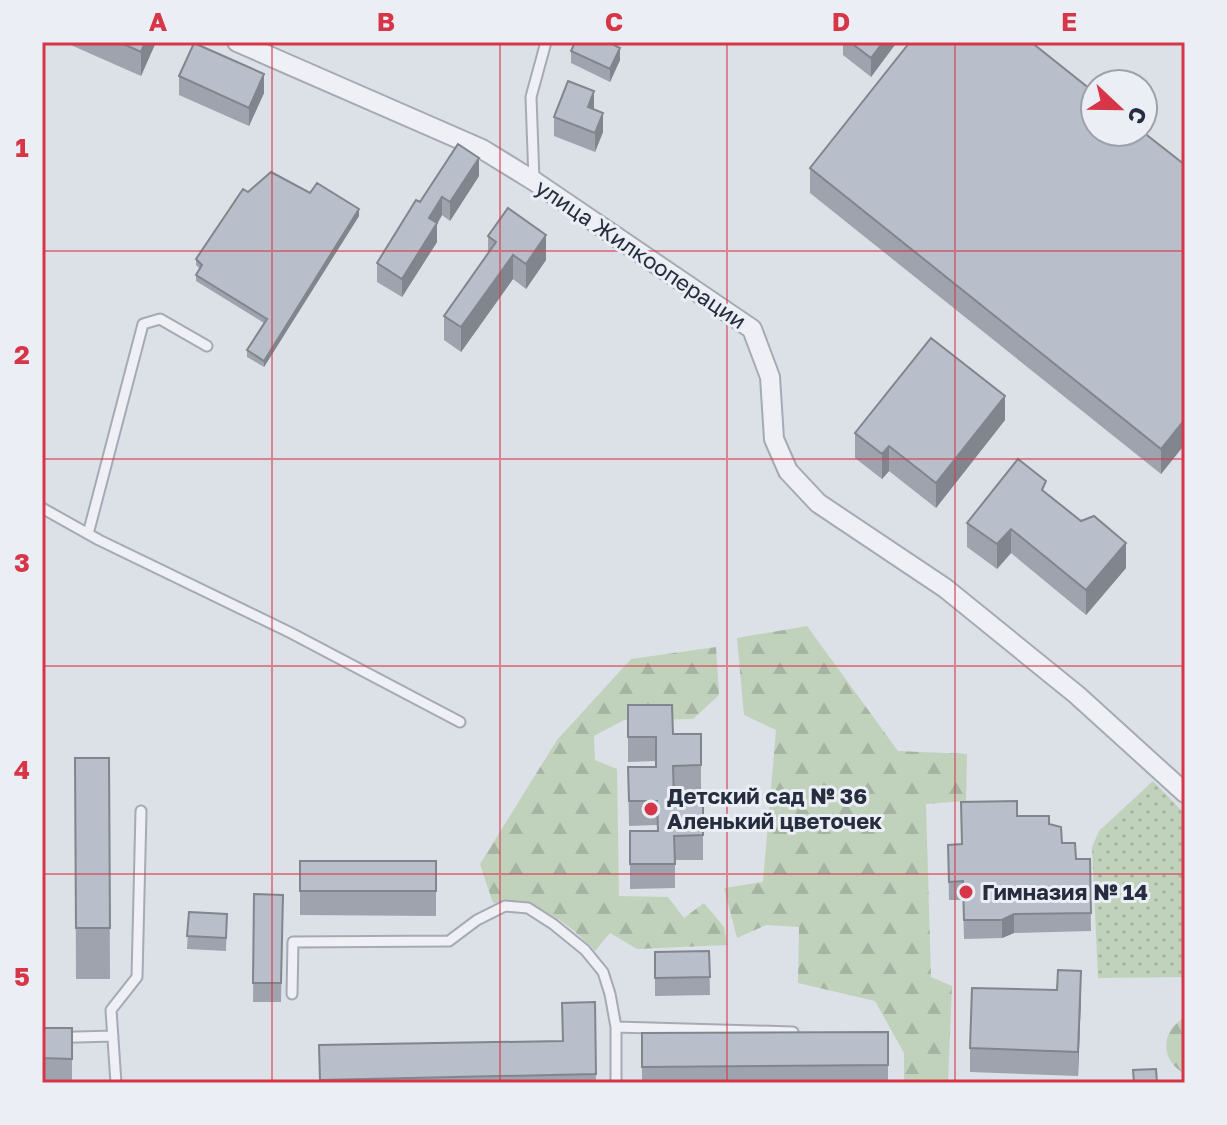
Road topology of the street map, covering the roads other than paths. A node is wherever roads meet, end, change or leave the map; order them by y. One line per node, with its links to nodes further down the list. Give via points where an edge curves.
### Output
1 (237, 42): 3 (street, улица Жилкооперации, via 482,149)
2 (546, 42): 3 (lane, via 531,97)
3 (534, 181): 8 (street, улица Жилкооперации, via 752,329 770,377 774,439 788,471 818,503 945,588 1077,695)
4 (207, 346): 6 (lane, via 160,319 143,324)
5 (42, 508): 6 (lane)
6 (88, 534): 7 (lane)
7 (460, 722)
8 (1185, 793)
9 (141, 811): 13 (lane, via 137,977 111,1010)
10 (292, 994): 11 (lane, via 293,942 449,941 505,906 528,908 585,950 603,972)
11 (616, 1027): 12 (lane); 16 (lane)
12 (799, 1033)
13 (113, 1036): 14 (lane); 15 (lane)
14 (42, 1038)
15 (116, 1083)
16 (616, 1083)

